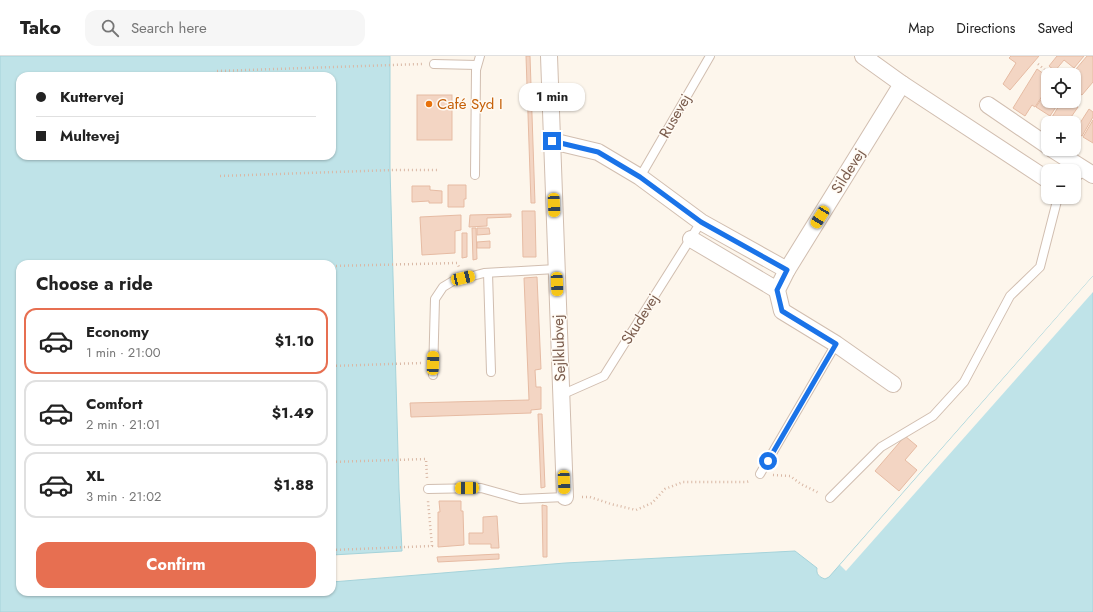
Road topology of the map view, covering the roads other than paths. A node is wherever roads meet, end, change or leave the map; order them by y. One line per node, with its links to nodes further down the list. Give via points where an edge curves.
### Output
1 (480, 56): 6 (lane)
2 (549, 56): 9 (street, Sejlklubvej)
3 (710, 56): 15 (lane, Rusevej)
4 (863, 56): 7 (street)
5 (434, 64): 6 (lane)
6 (478, 64): 12 (lane)
7 (902, 84): 13 (street); 20 (street, Sildevej)
8 (988, 105): 10 (street)
9 (552, 141): 15 (street, via 598,152); 19 (street, Sejlklubvej)
10 (1041, 141)
11 (1061, 156): 14 (street)
12 (475, 175)
13 (1041, 175)
14 (1084, 175)
15 (640, 177): 17 (street)
16 (1056, 204): 31 (lane, via 1040,267 1010,296 964,382 933,416 881,447)
17 (701, 222): 18 (lane, Skudevej); 20 (street)
18 (691, 239): 22 (street); 27 (lane, Skudevej, via 604,376)
19 (556, 269): 21 (lane); 27 (street, Sejlklubvej)
20 (787, 270): 22 (street, Sildevej)
21 (488, 273): 24 (lane); 25 (lane, via 453,281 443,287 435,298)
22 (777, 290): 23 (street, via 782,311)
23 (836, 344): 26 (street); 28 (lane)
24 (491, 372)
25 (433, 375)
26 (893, 384)
27 (561, 395): 30 (street, Sejlklubvej)
28 (760, 474)
29 (428, 489): 30 (lane, via 481,488 520,500)
30 (565, 497)
31 (830, 498)

